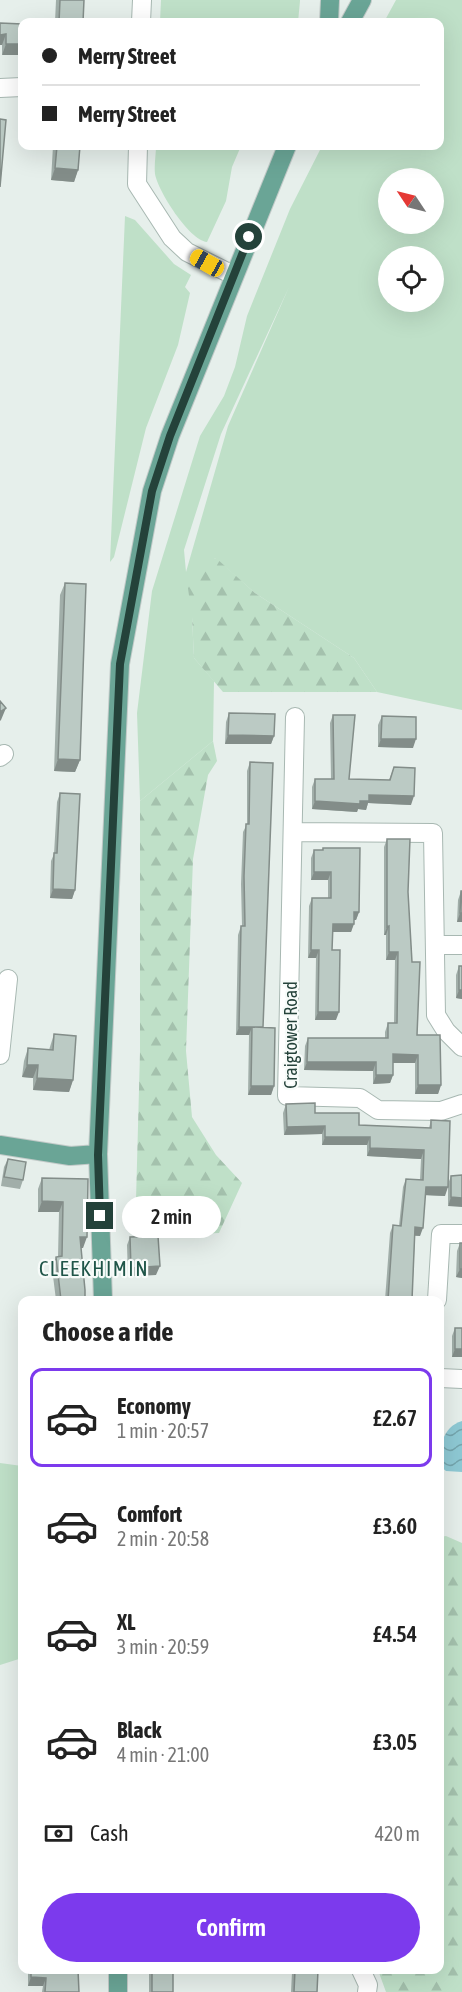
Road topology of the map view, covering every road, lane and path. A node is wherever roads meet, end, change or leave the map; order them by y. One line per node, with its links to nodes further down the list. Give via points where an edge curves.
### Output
1 (142, 0): 4 (street)
2 (330, 0): 5 (main road)
3 (362, 0): 6 (main road)
4 (141, 18)
5 (328, 18)
6 (352, 18)
7 (18, 87): 8 (street)
8 (0, 88)
9 (138, 150): 11 (street, via 137,184 172,238 187,252)
10 (285, 150): 11 (main road)
11 (233, 275): 21 (main road, via 152,491 120,664)
12 (295, 717): 13 (street, Craigtower Road)
13 (293, 832): 14 (street, via 433,833); 19 (street, Craigtower Road, via 287,1096 360,1098 378,1110 441,1111)
14 (436, 945): 15 (street); 17 (street, via 436,1015)
15 (462, 945)
16 (8, 979): 18 (street)
17 (462, 1047)
18 (0, 1055)
19 (462, 1104)
20 (0, 1144): 21 (main road, via 70,1156)
21 (98, 1155): 23 (main road)
22 (462, 1234): 24 (street, via 441,1234)
23 (103, 1296)
24 (437, 1296)
25 (444, 1378): 26 (street)
26 (462, 1379)
27 (118, 1974): 29 (main road)
28 (363, 1974): 30 (street)
29 (118, 1992)
30 (367, 1992)

